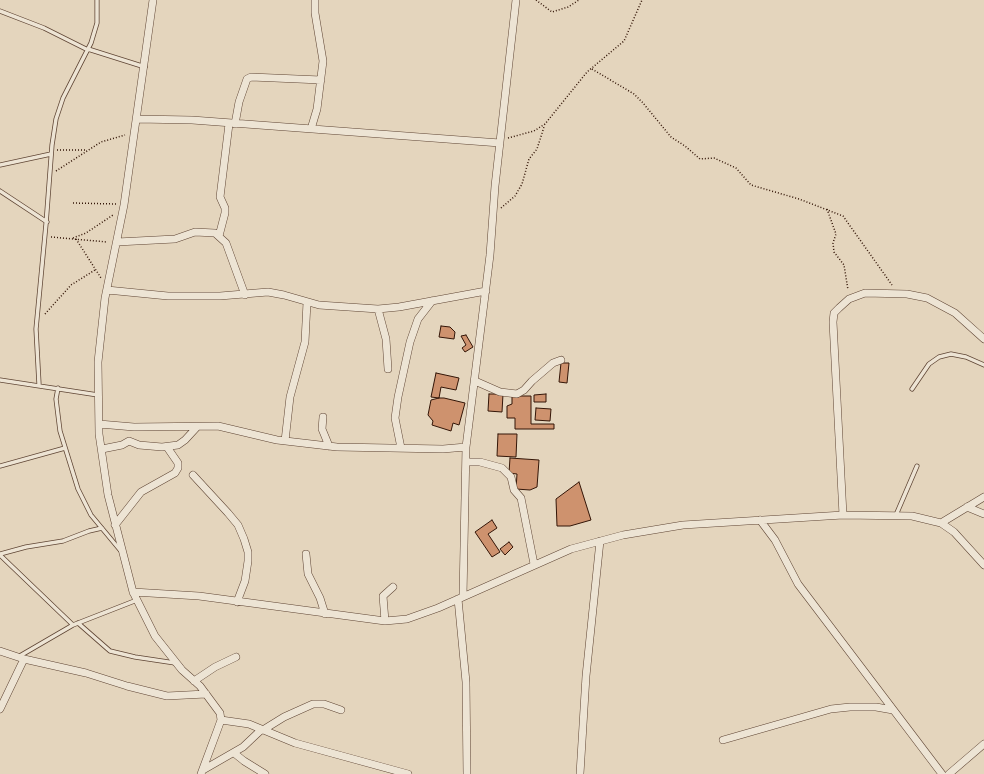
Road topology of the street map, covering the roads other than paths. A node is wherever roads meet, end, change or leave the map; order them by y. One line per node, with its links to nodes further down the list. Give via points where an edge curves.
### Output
1 (97, 0): 6 (lane, via 97,23)
2 (153, 0): 7 (street)
3 (315, 0): 8 (street, via 323,61)
4 (516, 0): 12 (street)
5 (0, 11): 6 (lane, via 44,28)
6 (88, 50): 7 (lane); 13 (lane, via 63,98 56,119)
7 (145, 67): 9 (street)
8 (321, 80): 10 (street, via 251,77 247,79); 11 (street)
9 (137, 119): 10 (street); 18 (street)
10 (232, 124): 11 (street); 17 (street, via 220,197 225,214)
11 (311, 129): 12 (street)
12 (501, 141): 20 (street)
13 (51, 153): 14 (lane); 16 (lane)
14 (0, 165)
15 (0, 191): 16 (lane)
16 (47, 222): 31 (lane, via 37,321)
17 (219, 236): 18 (street, via 206,231 175,238); 21 (street, via 226,244)
18 (117, 243): 19 (street)
19 (107, 288): 21 (street, via 168,296); 34 (street, via 98,362)
20 (486, 291): 22 (street); 30 (street)
21 (245, 295): 23 (street, via 268,292)
22 (432, 301): 24 (street); 43 (street, via 418,318 398,397 395,418)
23 (307, 302): 24 (street); 38 (street, via 305,342 290,397)
24 (378, 308): 28 (street, via 386,339)
25 (984, 339): 51 (street, via 955,313 927,298 897,293 865,293 850,298 834,313)
26 (561, 360): 30 (street, via 553,363 517,394 490,389)
27 (984, 365): 33 (lane, via 951,354 939,357 930,364)
28 (388, 369)
29 (0, 380): 31 (lane)
30 (475, 381): 41 (street)
31 (39, 384): 32 (lane)
32 (58, 388): 34 (lane); 42 (lane, via 57,408)
33 (912, 389)
34 (98, 395): 36 (street)
35 (323, 417): 39 (street, via 322,429)
36 (99, 424): 37 (street); 44 (street)
37 (197, 427): 38 (street, via 218,426); 40 (street, via 178,445)
38 (284, 441): 39 (street)
39 (329, 446): 43 (street)
40 (167, 447): 44 (street, via 139,445 129,441); 56 (street, via 178,463 175,473 141,492)
41 (466, 447): 43 (street); 45 (street)
42 (64, 448): 46 (lane); 57 (lane, via 78,489 91,514)
43 (401, 448)
44 (102, 449): 56 (street)
45 (466, 462): 62 (street, via 480,462 502,468 511,477 514,490 521,498); 66 (street)
46 (0, 466)
47 (917, 466): 53 (lane)
48 (192, 474): 68 (street, via 238,525 244,539 248,561 245,581)
49 (984, 497): 50 (street)
50 (967, 507): 52 (street); 55 (street)
51 (843, 514): 53 (street); 54 (street)
52 (984, 514)
53 (896, 515): 55 (street)
54 (760, 520): 58 (street, via 683,525); 81 (street, via 775,540 798,584)
55 (941, 523): 63 (street, via 954,532)
56 (115, 526): 59 (street)
57 (102, 528): 59 (lane); 60 (lane, via 63,541)
58 (600, 541): 62 (street); 91 (street, via 586,676)
59 (122, 552): 65 (street)
60 (0, 554): 72 (lane)
61 (306, 554): 69 (street, via 308,574)
62 (534, 564): 66 (street)
63 (984, 565)
64 (393, 587): 70 (street, via 383,596)
65 (133, 592): 67 (street); 68 (street, via 199,596)
66 (460, 597): 70 (street, via 407,619); 90 (street, via 466,682)
67 (137, 600): 71 (lane); 76 (street, via 155,636)
68 (237, 602): 69 (street)
69 (326, 614): 70 (street)
70 (385, 621)
71 (78, 623): 72 (lane); 76 (lane, via 110,651)
72 (73, 625): 75 (lane)
73 (0, 651): 75 (street)
74 (236, 657): 77 (street)
75 (21, 658): 78 (street, via 167,696); 79 (street)
76 (176, 663): 77 (street)
77 (194, 681): 78 (street)
78 (206, 694): 82 (street, via 220,713)
79 (0, 709)
80 (340, 710): 83 (street, via 324,704 313,704)
81 (893, 710): 84 (street, via 876,707 832,709); 92 (street)
82 (220, 720): 83 (street, via 248,724); 87 (street)
83 (262, 730): 86 (street); 89 (street, via 295,743)
84 (723, 740)
85 (984, 744): 93 (street)
86 (234, 753): 87 (street); 88 (street)
87 (202, 772)
88 (265, 774)
89 (408, 774)
90 (467, 774)
91 (580, 774)
92 (942, 774)
93 (949, 774)

